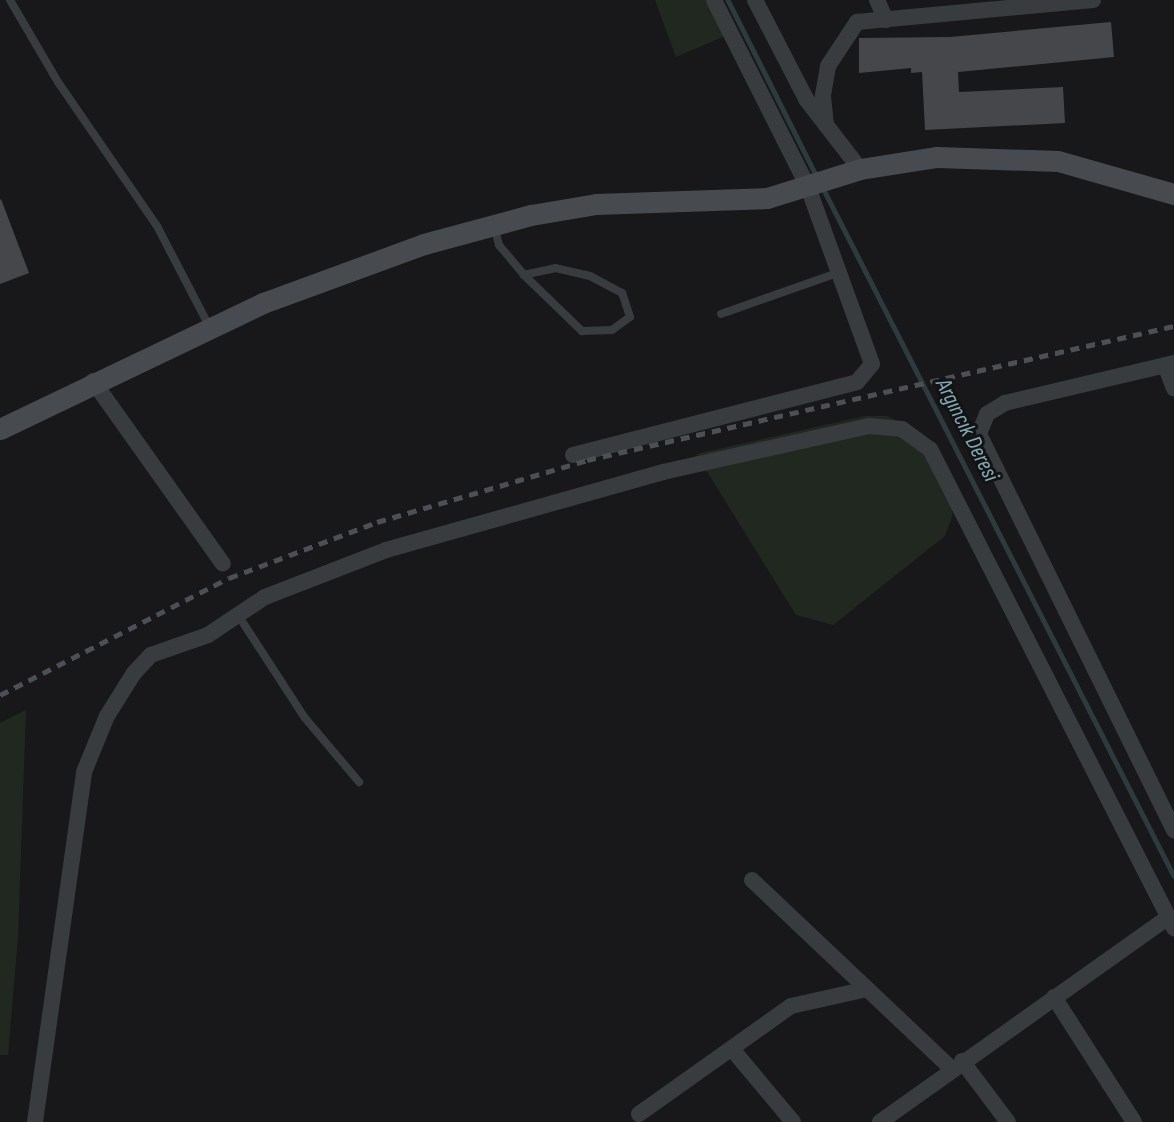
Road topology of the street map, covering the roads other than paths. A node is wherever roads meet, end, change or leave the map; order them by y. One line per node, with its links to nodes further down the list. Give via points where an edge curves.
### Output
1 (9, 0): 16 (lane, via 58,82 157,226)
2 (714, 0): 10 (street)
3 (755, 0): 8 (street, via 806,99)
4 (877, 0): 7 (street)
5 (1093, 0): 6 (street)
6 (1063, 2): 7 (street)
7 (886, 20): 8 (street, via 857,22 834,52 824,81)
8 (826, 125): 9 (street)
9 (851, 171): 10 (street); 11 (street, via 937,157 1033,158 1107,172)
10 (811, 186): 12 (street, via 767,198 596,204); 13 (street)
11 (1174, 194)
12 (493, 223): 14 (lane, via 499,245); 16 (street, via 325,280)
13 (840, 272): 15 (lane); 21 (street, via 872,364 857,382)
14 (524, 275): 14 (lane, via 582,331 612,330 630,317 622,293 590,276 556,268)
15 (721, 314)
16 (209, 327): 18 (street)
17 (1169, 364): 19 (street); 25 (street, via 999,406 984,420 979,442)
18 (93, 381): 20 (street); 22 (street)
19 (1174, 388)
20 (0, 429)
21 (572, 455)
22 (223, 564)
23 (237, 615): 24 (lane, via 305,718); 27 (street, via 265,597 386,550 663,472 869,426 902,429 930,449); 33 (street, via 208,635 151,655 125,685 94,743 80,791)
24 (359, 782)
25 (1174, 831)
26 (752, 880): 28 (street)
27 (1171, 923): 29 (street)
28 (867, 989): 30 (street, via 790,1006); 31 (street)
29 (1054, 997): 31 (street); 37 (street)
30 (732, 1049): 32 (street); 34 (street)
31 (957, 1065): 35 (street); 36 (street)
32 (639, 1114)
33 (36, 1122)
34 (793, 1122)
35 (880, 1122)
36 (1008, 1122)
37 (1134, 1122)

